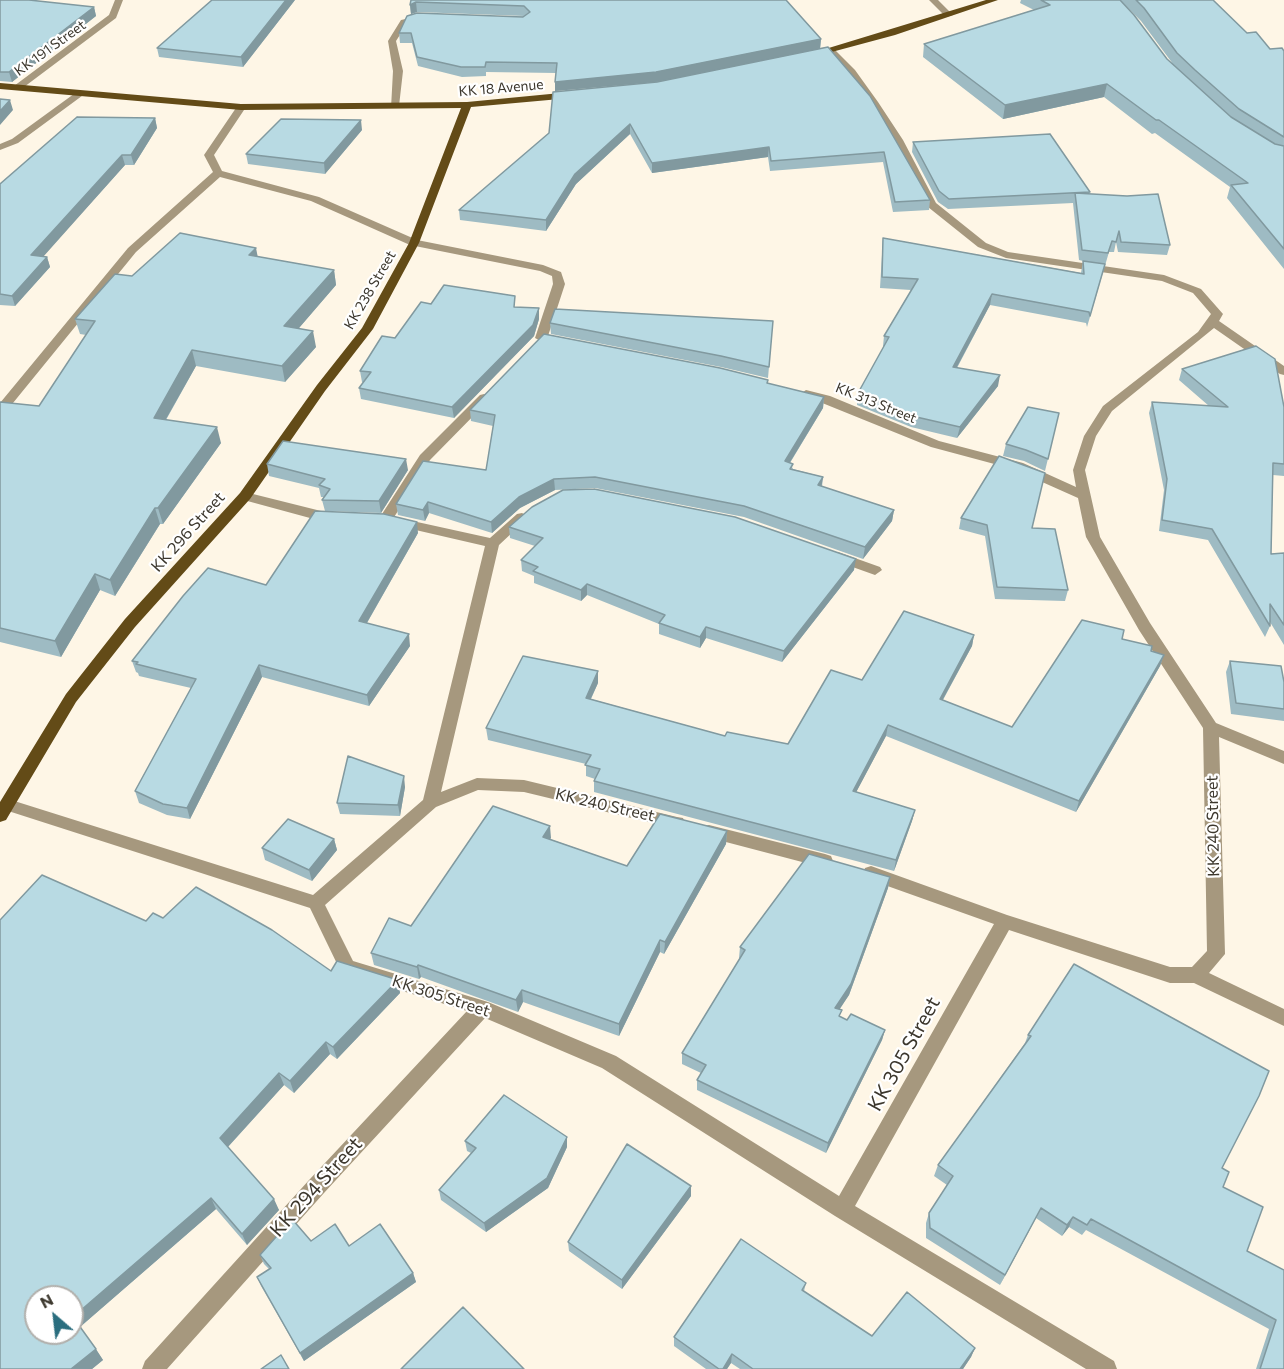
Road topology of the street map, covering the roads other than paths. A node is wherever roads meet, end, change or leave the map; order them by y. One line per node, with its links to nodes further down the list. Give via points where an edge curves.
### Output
1 (119, 0): 9 (street, KK 191 Street, via 113,16 97,30)
2 (933, 0): 4 (street)
3 (994, 0): 4 (main road)
4 (949, 15): 6 (main road)
5 (429, 18): 14 (street, via 404,22 392,41 398,71)
6 (831, 51): 7 (main road); 18 (street, via 852,72 881,113 932,205 982,245 1005,255 1164,278 1197,291 1217,314)
7 (808, 56)
8 (0, 86): 9 (main road, KK 18 Avenue)
9 (17, 88): 10 (main road, KK 18 Avenue)
10 (81, 93): 13 (main road, KK 18 Avenue); 15 (street, via 15,141)
11 (585, 94): 12 (main road, KK 18 Avenue)
12 (467, 105): 14 (main road, KK 18 Avenue); 17 (main road)
13 (241, 106): 14 (main road, KK 18 Avenue); 16 (street, via 209,155)
14 (394, 106)
15 (0, 147)
16 (218, 172): 17 (street, KK 238 Street, via 315,199); 23 (street, via 132,250)
17 (414, 243): 19 (street, via 543,268 556,274 559,284 537,342); 24 (main road, KK 238 Street, via 367,329)
18 (1214, 322): 20 (street); 25 (street, via 1107,409 1090,436 1079,470)
19 (574, 344)
20 (1284, 371)
21 (495, 387): 27 (street, via 425,458)
22 (794, 391): 25 (street, KK 313 Street, via 826,399 935,444 1018,466)
23 (0, 411)
24 (245, 496): 27 (street, KK 296 Street, via 321,517); 34 (main road, KK 296 Street, via 130,623 71,698)
25 (1084, 496): 31 (street, via 1093,537 1112,573)
26 (535, 509): 28 (street)
27 (386, 519): 28 (street, KK 296 Street)
28 (493, 543): 33 (street)
29 (822, 552): 30 (street)
30 (875, 570)
31 (1211, 727): 32 (street); 37 (street, KK 240 Street, via 1216,954)
32 (1284, 758)
33 (430, 803): 35 (street, KK 240 Street); 36 (street, KK 240 Street, via 477,784 524,786 852,868)
34 (4, 811): 35 (street)
35 (316, 903): 38 (street, KK 305 Street, via 347,967)
36 (1005, 921): 37 (street, KK 240 Street, via 1170,975); 40 (street, KK 305 Street)
37 (1196, 975): 39 (street)
38 (482, 1008): 40 (street, KK 305 Street, via 609,1062); 41 (street, KK 294 Street)
39 (1284, 1018)
40 (842, 1209): 42 (street, KK 305 Street)
41 (153, 1369)
42 (1106, 1369)

